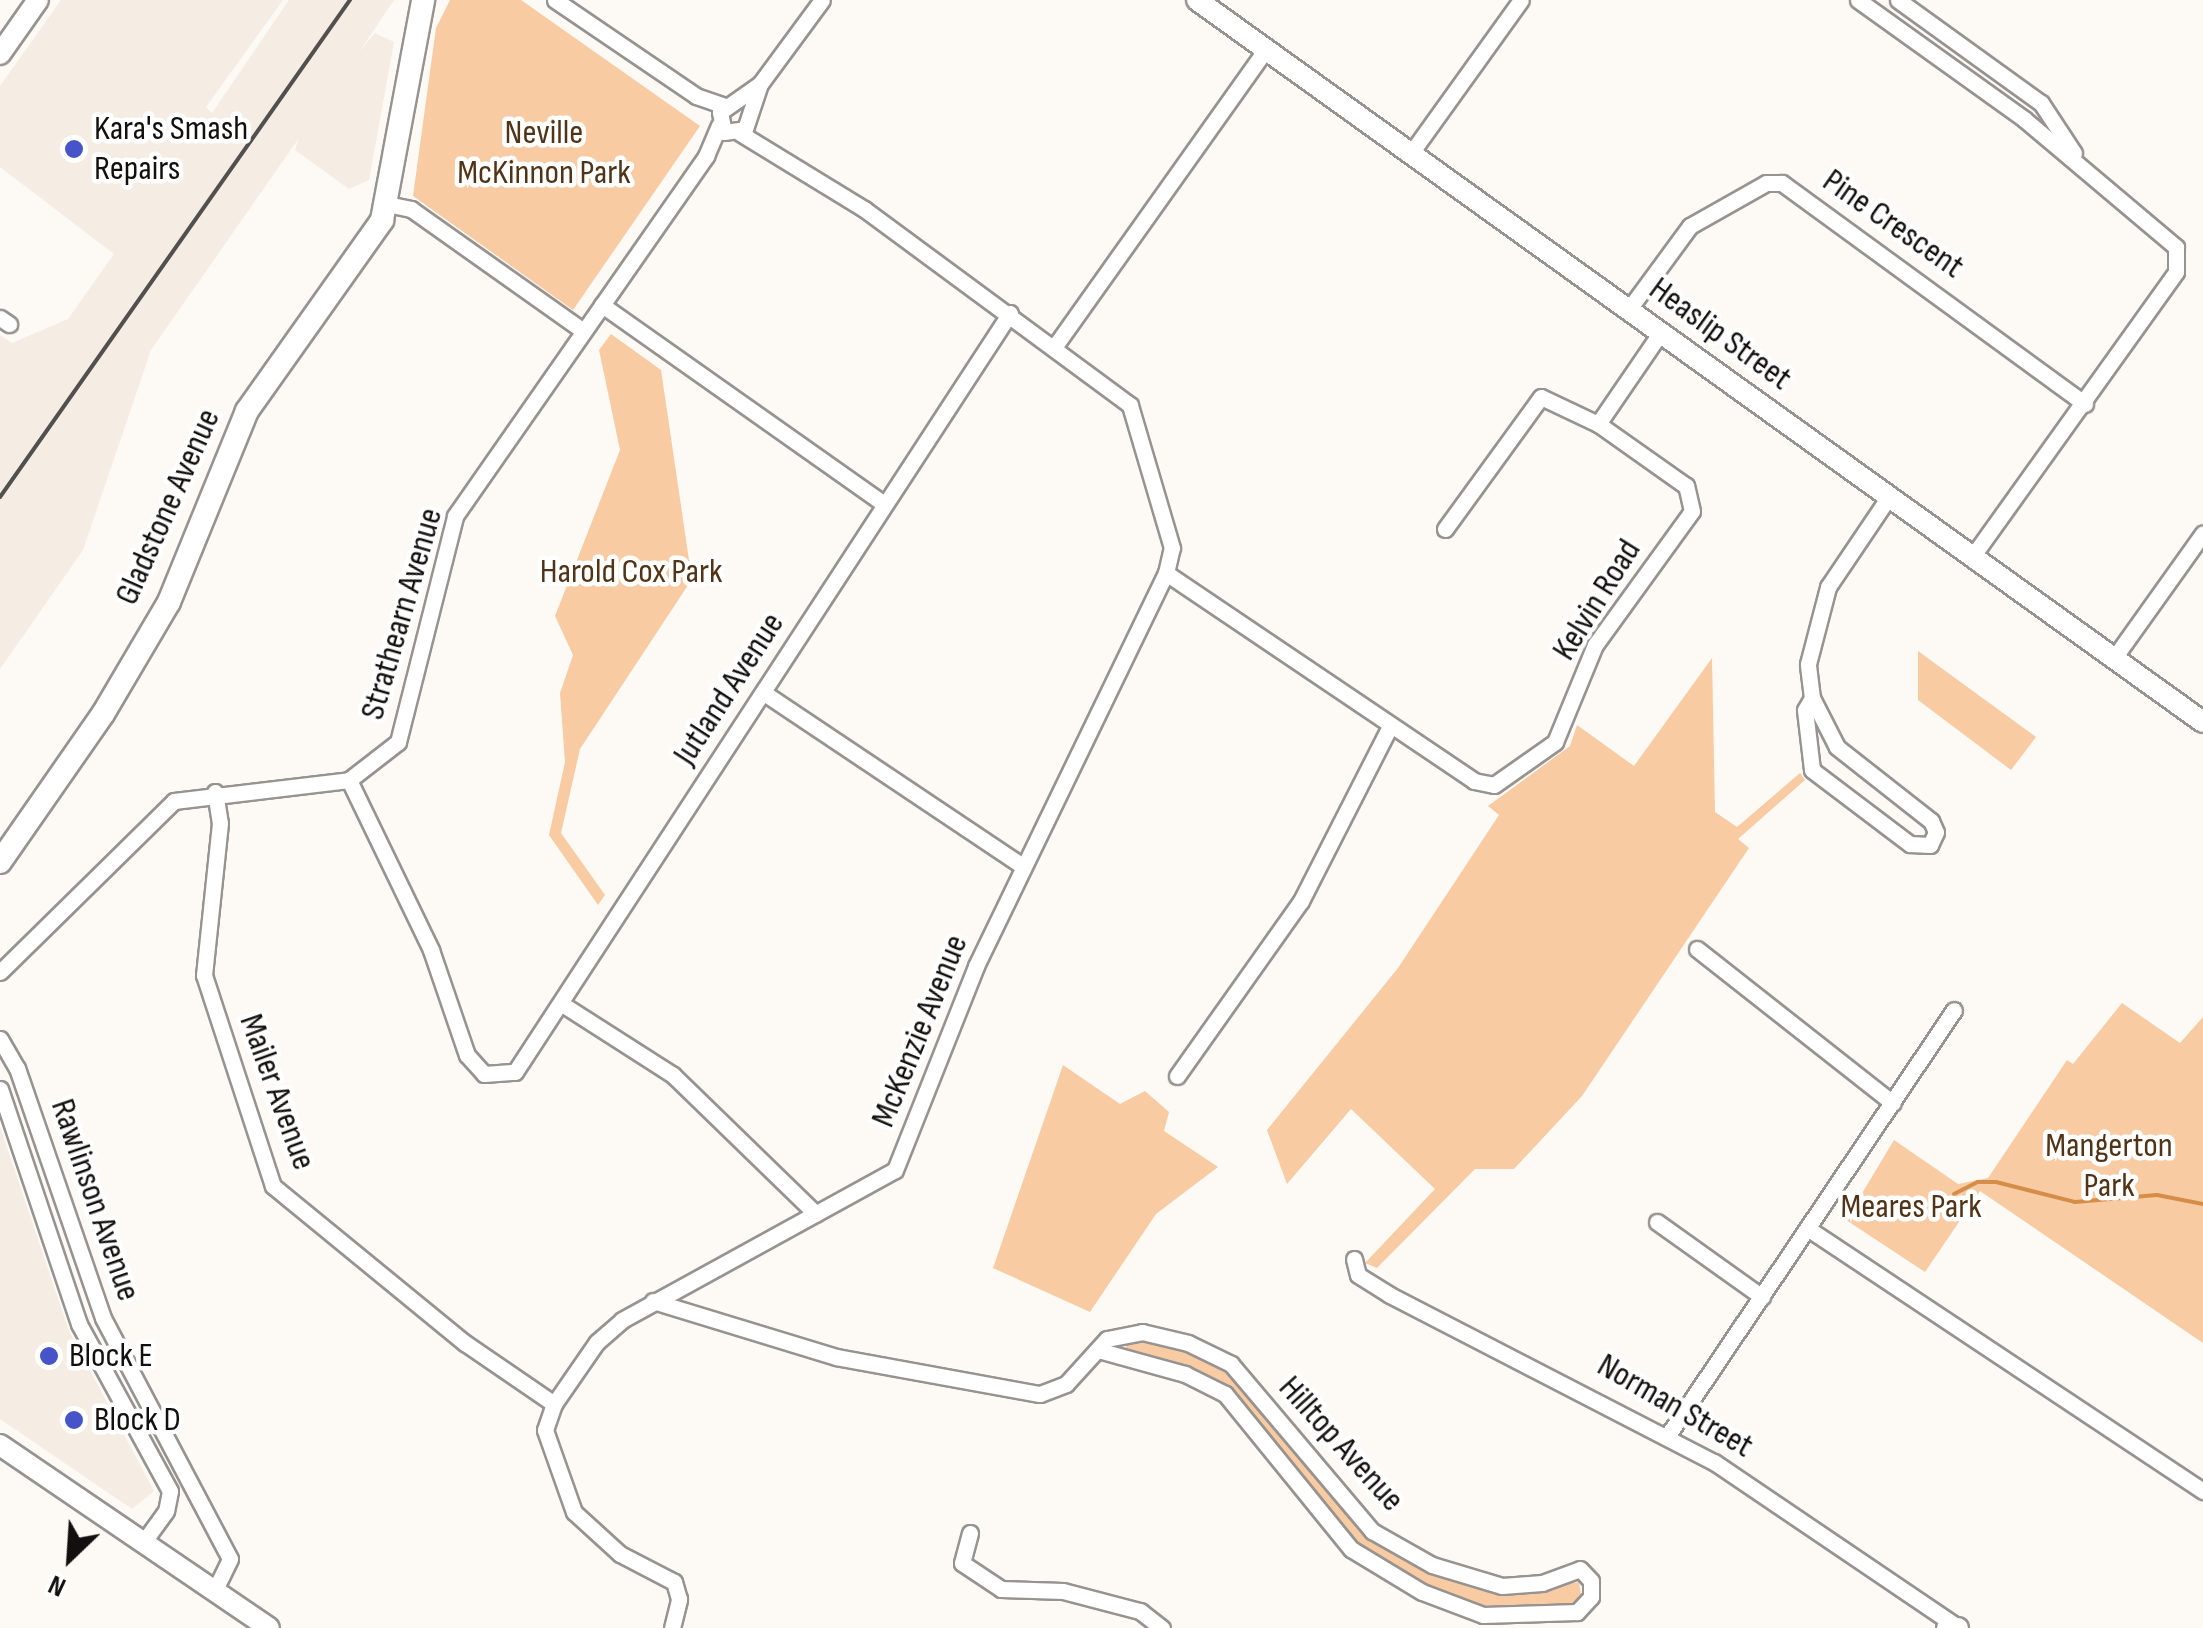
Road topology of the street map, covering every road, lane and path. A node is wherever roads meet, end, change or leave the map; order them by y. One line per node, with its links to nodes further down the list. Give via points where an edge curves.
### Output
1 (38, 0): 9 (street)
2 (422, 0): 14 (main road, Gladstone Avenue)
3 (555, 0): 11 (street, McKenzie Avenue)
4 (822, 0): 11 (street)
5 (1198, 0): 10 (street, Heaslip Street)
6 (1521, 0): 12 (street)
7 (1858, 0): 13 (street)
8 (1898, 0): 13 (street, via 2041,103)
9 (2, 47)
10 (1266, 48): 12 (street, Heaslip Street); 20 (street)
11 (732, 120): 15 (street, Strathearn Avenue); 17 (street, McKenzie Avenue)
12 (1412, 152): 16 (street, Heaslip Street)
13 (2084, 169): 21 (street, via 2176,247 2176,272)
14 (388, 204): 18 (street, via 411,209); 36 (main road, Gladstone Avenue, via 247,411 170,602 103,714)
15 (602, 305): 18 (street, Strathearn Avenue); 24 (street)
16 (1629, 309): 19 (street, Heaslip Street); 21 (street, Pine Crescent, via 1690,226 1766,183 1782,183)
17 (1010, 313): 20 (street, McKenzie Avenue); 24 (street, Jutland Avenue)
18 (583, 331): 34 (street, Strathearn Avenue, via 454,516 398,742)
19 (1661, 332): 22 (street); 23 (street, Heaslip Street)
20 (1055, 346): 28 (street, McKenzie Avenue, via 1130,406 1172,548)
21 (2085, 404): 27 (street)
22 (1598, 424): 25 (street, via 1541,397); 33 (street, Kelvin Road, via 1686,486 1692,511 1596,644 1554,742 1494,785 1474,781)
23 (1890, 495): 27 (street, Heaslip Street); 31 (street, via 1828,587 1808,664)
24 (883, 502): 30 (street, Jutland Avenue)
25 (1444, 528)
26 (2203, 532): 29 (street)
27 (1973, 556): 29 (street, Heaslip Street)
28 (1166, 574): 33 (street, Kelvin Road); 37 (street, McKenzie Avenue)
29 (2114, 658): 32 (street, Heaslip Street)
30 (764, 693): 37 (street); 40 (street, Jutland Avenue)
31 (1812, 698): 31 (street, via 1848,761 1931,821 1936,832 1930,845 1910,844 1812,770 1805,710)
32 (2203, 722)
33 (1390, 726): 43 (street, via 1302,901)
34 (348, 780): 35 (street); 40 (street, Jutland Avenue, via 430,950 467,1055 484,1074 514,1072)
35 (215, 792): 39 (street, via 174,801); 53 (street, Mailer Avenue, via 220,823 204,975 273,1186 466,1343)
36 (0, 862)
37 (1021, 865): 46 (street, McKenzie Avenue, via 895,1170)
38 (1697, 949): 45 (street)
39 (0, 972)
40 (562, 1004): 46 (street, via 672,1075)
41 (1954, 1010): 45 (street)
42 (0, 1039): 61 (street, Rawlinson Avenue, via 17,1068 104,1318 230,1559)
43 (1177, 1076)
44 (0, 1088): 58 (street, Rawlinson Avenue, via 79,1324 170,1491 166,1511)
45 (1893, 1103): 48 (street)
46 (816, 1214): 51 (street, McKenzie Avenue)
47 (1657, 1222): 50 (street)
48 (1810, 1230): 50 (street); 56 (street)
49 (1354, 1259): 54 (street, Norman Street, via 1358,1275 1390,1295)
50 (1762, 1297): 54 (street)
51 (653, 1302): 52 (street, Hilltop Avenue, via 836,1357 1040,1394 1066,1384); 53 (street, McKenzie Avenue, via 597,1342)
52 (1098, 1350): 52 (street, Hilltop Avenue, via 1107,1339 1142,1332 1231,1364 1372,1531 1432,1565 1502,1586 1542,1583 1580,1569 1592,1582 1591,1598 1577,1612 1483,1615 1422,1592 1351,1549 1225,1394 1185,1374)
53 (554, 1404): 64 (street, via 545,1430 574,1512 620,1554 674,1582 679,1599)
54 (1668, 1435): 62 (street, Norman Street)
55 (0, 1445): 58 (street)
56 (2203, 1490)
57 (970, 1533): 59 (street)
58 (142, 1543): 61 (street)
59 (962, 1564): 60 (street); 65 (street, via 1001,1589 1064,1591 1140,1612)
60 (950, 1578)
61 (214, 1592): 63 (street)
62 (1954, 1627)
63 (269, 1628)
64 (672, 1628)
65 (1162, 1628)

